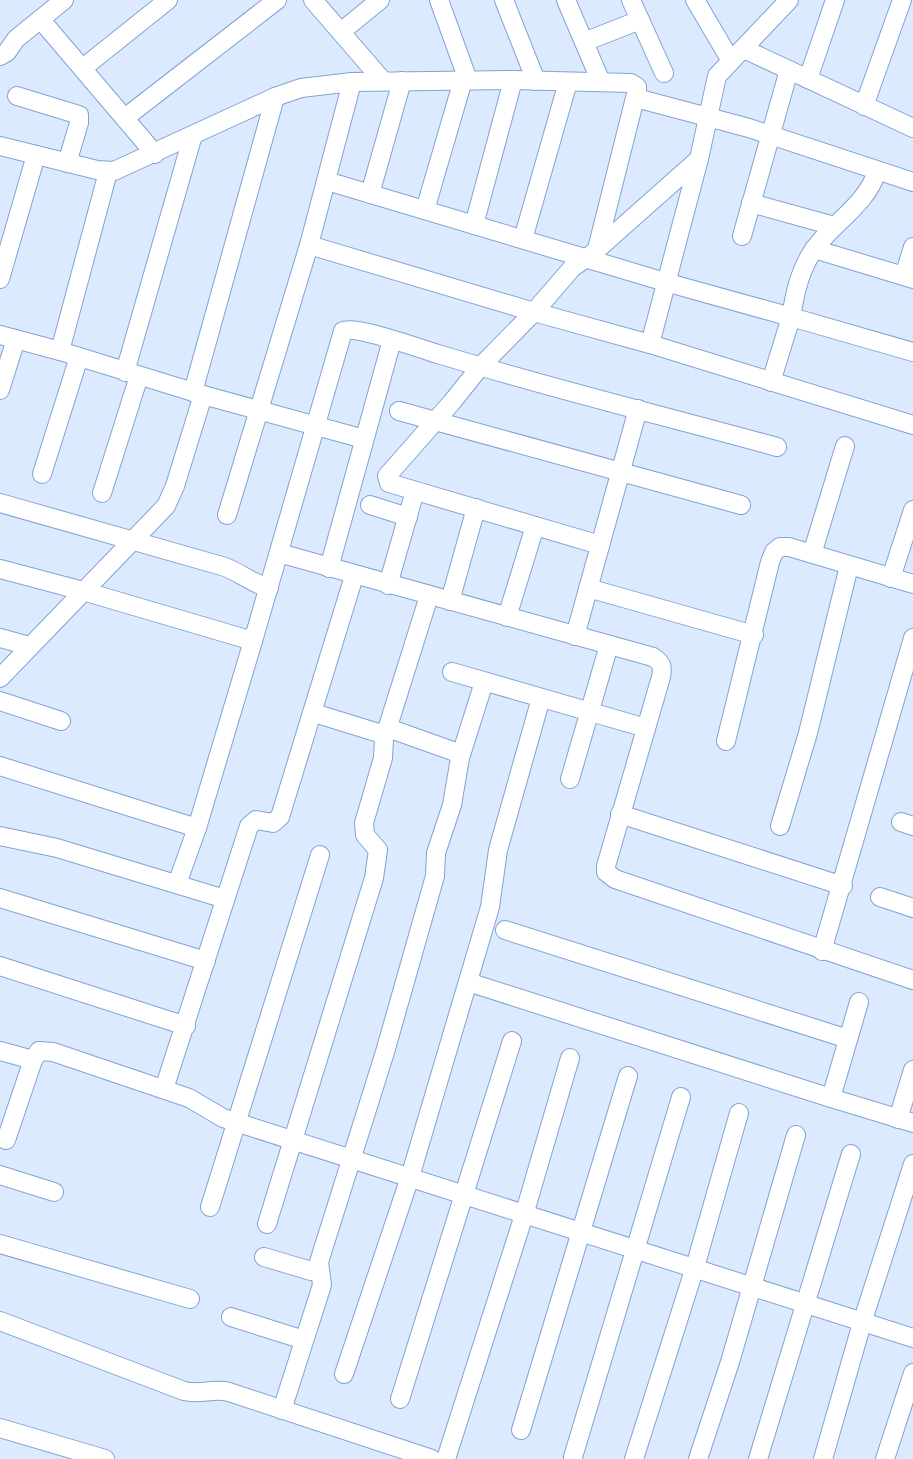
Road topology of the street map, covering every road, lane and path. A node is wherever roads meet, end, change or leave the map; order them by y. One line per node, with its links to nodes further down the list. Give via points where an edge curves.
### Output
1 (64, 0): 14 (street)
2 (168, 0): 21 (street)
3 (277, 0): 38 (street)
4 (313, 0): 16 (street)
5 (380, 0): 16 (street)
6 (439, 0): 25 (street)
7 (504, 0): 29 (street)
8 (566, 0): 17 (street)
9 (631, 0): 15 (street)
10 (695, 0): 20 (street)
11 (789, 0): 18 (street)
12 (835, 0): 24 (street)
13 (902, 0): 36 (street)
14 (41, 20): 19 (street); 21 (street)
15 (640, 20): 17 (street); 23 (street)
16 (342, 31): 27 (street)
17 (584, 42): 32 (street)
18 (744, 49): 20 (street); 22 (street)
19 (0, 56)
20 (731, 61): 37 (street, via 718,76)
21 (83, 68): 38 (street)
22 (789, 70): 24 (street); 40 (street)
23 (664, 73)
24 (808, 79): 36 (street)
25 (466, 80): 26 (street); 28 (street); 53 (street)
26 (513, 80): 29 (street); 54 (street)
27 (383, 81): 28 (street); 30 (street)
28 (402, 81): 51 (street)
29 (536, 81): 31 (street)
30 (352, 82): 34 (street, via 301,88); 49 (street)
31 (568, 82): 32 (street); 57 (street)
32 (601, 82): 35 (street, via 635,84 638,90)
33 (17, 96): 46 (street, via 79,115)
34 (275, 97): 41 (street); 77 (street)
35 (636, 98): 37 (street); 61 (street)
36 (864, 106): 39 (street)
37 (708, 116): 40 (street); 45 (street)
38 (126, 118): 43 (street)
39 (913, 128)
40 (770, 135): 47 (street); 52 (street)
41 (193, 136): 43 (street); 74 (street)
42 (0, 146): 44 (street)
43 (155, 154): 48 (street)
44 (36, 155): 46 (street); 63 (street)
45 (699, 159): 61 (street); 64 (street)
46 (67, 163): 48 (street)
47 (877, 171): 50 (street); 55 (street, via 865,198)
48 (108, 172): 70 (street)
49 (327, 181): 51 (street); 58 (street)
50 (913, 182)
51 (370, 194): 53 (street)
52 (751, 203): 55 (street); 56 (street)
53 (425, 210): 54 (street)
54 (474, 224): 57 (street)
55 (834, 226): 60 (street)
56 (742, 236)
57 (523, 239): 61 (street)
58 (309, 245): 65 (street); 79 (street)
59 (913, 248): 62 (street)
60 (814, 249): 62 (street); 66 (street, via 802,272)
61 (592, 254): 64 (street); 65 (street, via 566,274)
62 (908, 278)
63 (0, 279)
64 (665, 282): 66 (street); 69 (street)
65 (534, 312): 69 (street); 73 (street)
66 (791, 318): 71 (street); 75 (street)
67 (8, 337): 70 (street); 76 (street)
68 (392, 340): 73 (street); 83 (street, via 354,330 343,331); 84 (street)
69 (650, 344): 75 (street)
70 (60, 351): 72 (street)
71 (913, 352)
72 (79, 357): 74 (street); 88 (street)
73 (480, 367): 78 (street); 81 (street)
74 (132, 374): 77 (street); 90 (street)
75 (771, 382): 82 (street)
76 (0, 390)
77 (198, 394): 79 (street); 99 (street, via 171,497 160,514)
78 (638, 409): 86 (street); 87 (street)
79 (260, 411): 83 (street); 96 (street)
80 (399, 411): 81 (street)
81 (436, 421): 87 (street); 89 (street, via 387,476 389,483)
82 (913, 425)
83 (316, 426): 84 (street); 101 (street)
84 (364, 440): 104 (street)
85 (846, 446): 102 (street)
86 (777, 447)
87 (620, 471): 92 (street); 100 (street)
88 (42, 474)
89 (416, 491): 94 (street); 97 (street)
90 (102, 493)
91 (0, 503): 99 (street)
92 (741, 505)
93 (370, 506): 97 (street)
94 (476, 508): 98 (street); 114 (street)
95 (913, 510): 107 (street)
96 (227, 516)
97 (408, 517): 109 (street)
98 (535, 526): 100 (street); 115 (street)
99 (134, 540): 110 (street, via 230,568); 112 (street)
100 (600, 545): 111 (street)
101 (279, 553): 104 (street); 110 (street)
102 (812, 554): 103 (street); 116 (street, via 788,547 780,547 774,552)
103 (849, 566): 107 (street); 138 (street, via 808,733)
104 (329, 568): 106 (street)
105 (0, 570): 112 (street)
106 (354, 576): 109 (street); 128 (street)
107 (891, 578): 108 (street)
108 (913, 584)
109 (388, 585): 113 (street)
110 (269, 588): 120 (street)
111 (588, 588): 116 (street); 117 (street)
112 (83, 591): 120 (street); 122 (street)
113 (429, 596): 114 (street); 132 (street)
114 (450, 601): 115 (street)
115 (507, 617): 117 (street)
116 (754, 635): 133 (street)
117 (575, 636): 121 (street)
118 (0, 638): 122 (street)
119 (913, 638): 143 (street)
120 (253, 641): 139 (street)
121 (609, 645): 129 (street); 131 (street, via 661,662 662,672)
122 (29, 646): 124 (street)
123 (452, 672): 125 (street)
124 (0, 678)
125 (484, 682): 126 (street); 134 (street)
126 (541, 698): 129 (street); 153 (street, via 498,850 492,900)
127 (0, 701): 130 (street)
128 (314, 713): 132 (street); 146 (street, via 280,818 273,822 256,820 249,826)
129 (590, 713): 131 (street); 136 (street)
130 (62, 721)
131 (646, 728): 137 (street)
132 (387, 732): 134 (street); 171 (street, via 364,823 365,835 378,850 375,871)
133 (726, 740)
134 (461, 754): 173 (street, via 454,800 436,853 430,894)
135 (0, 766): 139 (street)
136 (570, 780)
137 (620, 814): 143 (street); 149 (street, via 606,866 609,876)
138 (780, 826)
139 (197, 828): 142 (street)
140 (0, 836): 142 (street, via 58,848)
141 (320, 856): 168 (street)
142 (177, 884): 146 (street)
143 (843, 886): 149 (street)
144 (880, 897): 147 (street)
145 (0, 898): 150 (street)
146 (225, 899): 150 (street)
147 (913, 908)
148 (504, 930): 156 (street)
149 (822, 951): 152 (street)
150 (206, 961): 155 (street)
151 (0, 966): 155 (street)
152 (913, 980)
153 (468, 982): 165 (street); 176 (street)
154 (859, 1002): 156 (street)
155 (186, 1026): 163 (street)
156 (848, 1039): 165 (street)
157 (512, 1041): 178 (street)
158 (0, 1051): 160 (street)
159 (570, 1058): 180 (street)
160 (33, 1060): 163 (street, via 38,1051 46,1050); 170 (street)
161 (913, 1070): 167 (street)
162 (628, 1076): 182 (street)
163 (164, 1089): 168 (street)
164 (681, 1097): 184 (street)
165 (831, 1098): 167 (street)
166 (739, 1113): 186 (street)
167 (906, 1121)
168 (237, 1122): 171 (street); 179 (street)
169 (796, 1135): 188 (street)
170 (6, 1140)
171 (294, 1141): 173 (street); 181 (street)
172 (851, 1154): 190 (street)
173 (351, 1159): 176 (street); 187 (street, via 319,1262)
174 (913, 1164): 193 (street)
175 (0, 1175): 177 (street)
176 (410, 1177): 178 (street); 197 (street)
177 (54, 1192)
178 (464, 1195): 180 (street); 198 (street)
179 (210, 1207)
180 (524, 1215): 182 (street); 205 (street)
181 (267, 1224)
182 (582, 1231): 184 (street); 201 (street)
183 (0, 1244): 189 (street)
184 (636, 1248): 186 (street); 202 (street)
185 (264, 1257): 187 (street)
186 (695, 1267): 188 (street); 206 (street)
187 (320, 1272): 195 (street, via 322,1284)
188 (753, 1286): 190 (street); 207 (street)
189 (190, 1299)
190 (804, 1304): 193 (street); 208 (street)
191 (231, 1317): 195 (street)
192 (0, 1321): 199 (street, via 184,1392 197,1394 222,1390)
193 (862, 1323): 194 (street); 209 (street)
194 (913, 1338)
195 (304, 1340): 199 (street)
196 (913, 1373): 210 (street)
197 (344, 1374)
198 (400, 1399)
199 (282, 1410): 204 (street)
200 (0, 1428): 203 (street)
201 (521, 1430)
202 (573, 1457)
203 (105, 1459)
204 (432, 1459)
205 (446, 1459)
206 (634, 1459)
207 (698, 1459)
208 (758, 1459)
209 (823, 1459)
210 (885, 1459)

